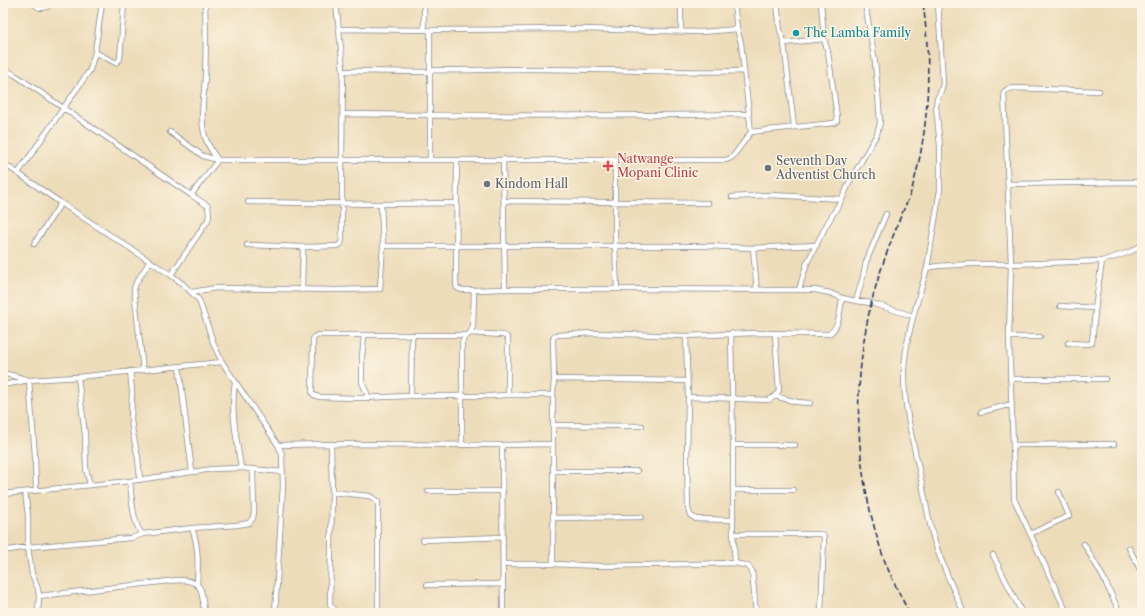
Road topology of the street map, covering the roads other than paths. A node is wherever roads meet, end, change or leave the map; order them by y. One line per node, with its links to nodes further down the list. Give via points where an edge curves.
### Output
1 (32, 3): 2 (street, via 40,8)
2 (51, 3)
3 (102, 3): 21 (street)
4 (124, 3): 21 (street, via 119,61 116,63)
5 (206, 3): 36 (street, via 202,124 206,141)
6 (336, 3): 14 (street)
7 (424, 3): 16 (street)
8 (681, 3): 18 (street)
9 (734, 3): 15 (street)
10 (776, 3): 20 (street)
11 (821, 3): 19 (street)
12 (865, 3): 46 (street, via 875,62 880,123 877,134)
13 (938, 3): 69 (street, via 943,83 936,106 940,146 940,190)
14 (339, 29): 16 (street); 23 (street)
15 (737, 29): 18 (street); 25 (street)
16 (424, 30): 17 (street)
17 (430, 30): 18 (street); 24 (street)
18 (681, 31)
19 (824, 39): 20 (street); 31 (street, via 837,121)
20 (784, 43): 31 (street)
21 (95, 52): 27 (street, via 90,70)
22 (3, 68): 27 (street)
23 (342, 71): 24 (street); 28 (street)
24 (430, 71): 25 (street); 30 (street)
25 (744, 71): 29 (street)
26 (1099, 91): 43 (street, via 1014,88 1004,92)
27 (63, 107): 41 (street); 44 (street)
28 (343, 114): 30 (street); 37 (street)
29 (749, 114): 30 (street); 33 (street)
30 (431, 115): 38 (street)
31 (794, 127): 33 (street)
32 (170, 132): 36 (street, via 203,156)
33 (750, 132): 35 (street, via 734,155 726,160)
34 (503, 159): 35 (street); 39 (street); 47 (street)
35 (615, 159): 50 (street)
36 (218, 160): 37 (street); 44 (street)
37 (342, 160): 38 (street); 49 (street)
38 (430, 160): 39 (street)
39 (457, 160): 52 (street)
40 (3, 163): 41 (street)
41 (18, 173): 51 (street)
42 (1142, 183): 43 (street)
43 (1008, 184): 68 (street)
44 (191, 195): 70 (street, via 208,206 210,215)
45 (732, 197): 46 (street, via 771,195)
46 (842, 199): 58 (street)
47 (504, 201): 50 (street); 62 (street)
48 (248, 202): 49 (street)
49 (342, 202): 54 (street); 64 (street, via 341,244)
50 (616, 202): 53 (street); 63 (street)
51 (61, 203): 56 (street); 66 (street)
52 (457, 203): 54 (street); 61 (street)
53 (708, 203)
54 (381, 204): 60 (street)
55 (886, 214): 79 (street, via 866,262)
56 (34, 244)
57 (247, 245): 64 (street)
58 (817, 245): 65 (street); 76 (street, via 807,263)
59 (1142, 245): 67 (street, via 1118,257)
60 (383, 246): 61 (street); 73 (street, via 380,289)
61 (456, 246): 62 (street); 74 (street, via 457,288)
62 (504, 246): 63 (street); 71 (street)
63 (615, 246): 65 (street); 72 (street)
64 (302, 247): 73 (street)
65 (753, 248): 75 (street)
66 (150, 261): 70 (street); 94 (street, via 134,289)
67 (1102, 261): 68 (street); 81 (street)
68 (1011, 264): 69 (street); 89 (street)
69 (927, 268): 82 (street)
70 (171, 275): 77 (street)
71 (504, 289): 72 (street); 74 (street)
72 (617, 289): 75 (street)
73 (302, 290): 77 (street, via 216,288)
74 (474, 290): 84 (street, via 473,327)
75 (757, 290): 76 (street)
76 (799, 290): 78 (street, via 815,290)
77 (192, 292): 92 (street, via 199,300)
78 (842, 298): 79 (street); 85 (street, via 837,325 832,332)
79 (856, 301): 82 (street)
80 (1060, 306): 81 (street)
81 (1095, 308): 91 (street, via 1092,343)
82 (913, 316): 175 (street, via 904,368 908,417 934,539)
83 (731, 333): 85 (street); 88 (street); 112 (street)
84 (468, 334): 86 (street); 105 (street, via 503,335 508,339); 108 (street, via 462,342)
85 (776, 334): 109 (street, via 779,390)
86 (412, 335): 87 (street); 107 (street)
87 (364, 336): 111 (street, via 362,382); 111 (street, via 314,337 312,392 319,396)
88 (686, 336): 98 (street, via 594,333 557,335 553,340); 101 (street)
89 (1009, 337): 90 (street); 102 (street)
90 (1040, 337)
91 (1068, 343)
92 (222, 362): 93 (street); 103 (street)
93 (179, 366): 94 (street); 131 (street)
94 (142, 370): 95 (street)
95 (130, 371): 97 (street); 133 (street, via 131,420)
96 (3, 373): 100 (street)
97 (78, 377): 100 (street); 135 (street, via 86,469)
98 (554, 379): 101 (street); 106 (street)
99 (1105, 379): 102 (street)
100 (29, 380): 104 (street); 138 (street)
101 (687, 380): 110 (street)
102 (1010, 380): 114 (street)
103 (235, 382): 122 (street); 127 (street, via 234,424)
104 (3, 385)
105 (508, 395): 106 (street); 108 (street)
106 (552, 395): 116 (street)
107 (411, 396): 108 (street); 111 (street)
108 (461, 396): 119 (street)
109 (775, 396): 112 (street, via 769,400); 113 (street, via 797,402)
110 (688, 397): 112 (street); 147 (street, via 687,494 690,515 696,519)
111 (369, 398)
112 (731, 398): 124 (street)
113 (810, 402)
114 (1012, 404): 115 (street); 126 (street)
115 (981, 412)
116 (553, 425): 117 (street); 120 (street)
117 (642, 426)
118 (331, 444): 119 (street); 122 (street); 142 (street)
119 (462, 444): 123 (street)
120 (552, 444): 123 (street); 129 (street)
121 (1114, 444): 126 (street)
122 (278, 445): 132 (street, via 282,454)
123 (502, 445): 140 (street)
124 (733, 445): 125 (street); 136 (street)
125 (795, 445)
126 (1013, 445): 151 (street, via 1014,499)
127 (241, 468): 128 (street); 131 (street)
128 (253, 470): 132 (street); 148 (street, via 254,512 249,523)
129 (553, 471): 130 (street); 146 (street)
130 (637, 471)
131 (192, 472): 133 (street)
132 (283, 472): 169 (street)
133 (140, 480): 134 (street)
134 (130, 481): 135 (street); 149 (street, via 136,522)
135 (90, 485): 138 (street)
136 (733, 490): 137 (street); 147 (street)
137 (793, 490)
138 (36, 491): 141 (street)
139 (428, 491): 140 (street)
140 (503, 491): 152 (street)
141 (25, 492): 144 (street); 155 (street)
142 (332, 492): 170 (street, via 330,604); 171 (street, via 369,496 378,502)
143 (1059, 492): 151 (street, via 1069,516)
144 (3, 494)
145 (641, 517): 146 (street)
146 (553, 518): 161 (street)
147 (732, 520): 150 (street)
148 (192, 528): 149 (street); 164 (street, via 198,554)
149 (143, 534): 155 (street, via 131,538)
150 (733, 534): 159 (street); 174 (street, via 823,535)
151 (1030, 534): 177 (street)
152 (503, 537): 153 (street); 160 (street)
153 (423, 540)
154 (1084, 544): 178 (street)
155 (28, 547): 157 (street); 166 (street, via 32,574)
156 (1129, 548): 162 (street)
157 (3, 551)
158 (993, 555): 176 (street)
159 (735, 563): 161 (street, via 601,566); 173 (street, via 748,566 752,571)
160 (503, 564): 161 (street); 163 (street)
161 (553, 564)
162 (1142, 572)
163 (503, 584): 165 (street); 172 (street)
164 (197, 585): 166 (street, via 190,580 178,580); 168 (street, via 202,595)
165 (427, 585)
166 (39, 596): 167 (street)
167 (38, 613)
168 (204, 613)
169 (275, 613)
170 (337, 613)
171 (378, 613)
172 (503, 613)
173 (756, 613)
174 (821, 613)
175 (964, 613)
176 (1022, 613)
177 (1067, 613)
178 (1120, 613)

